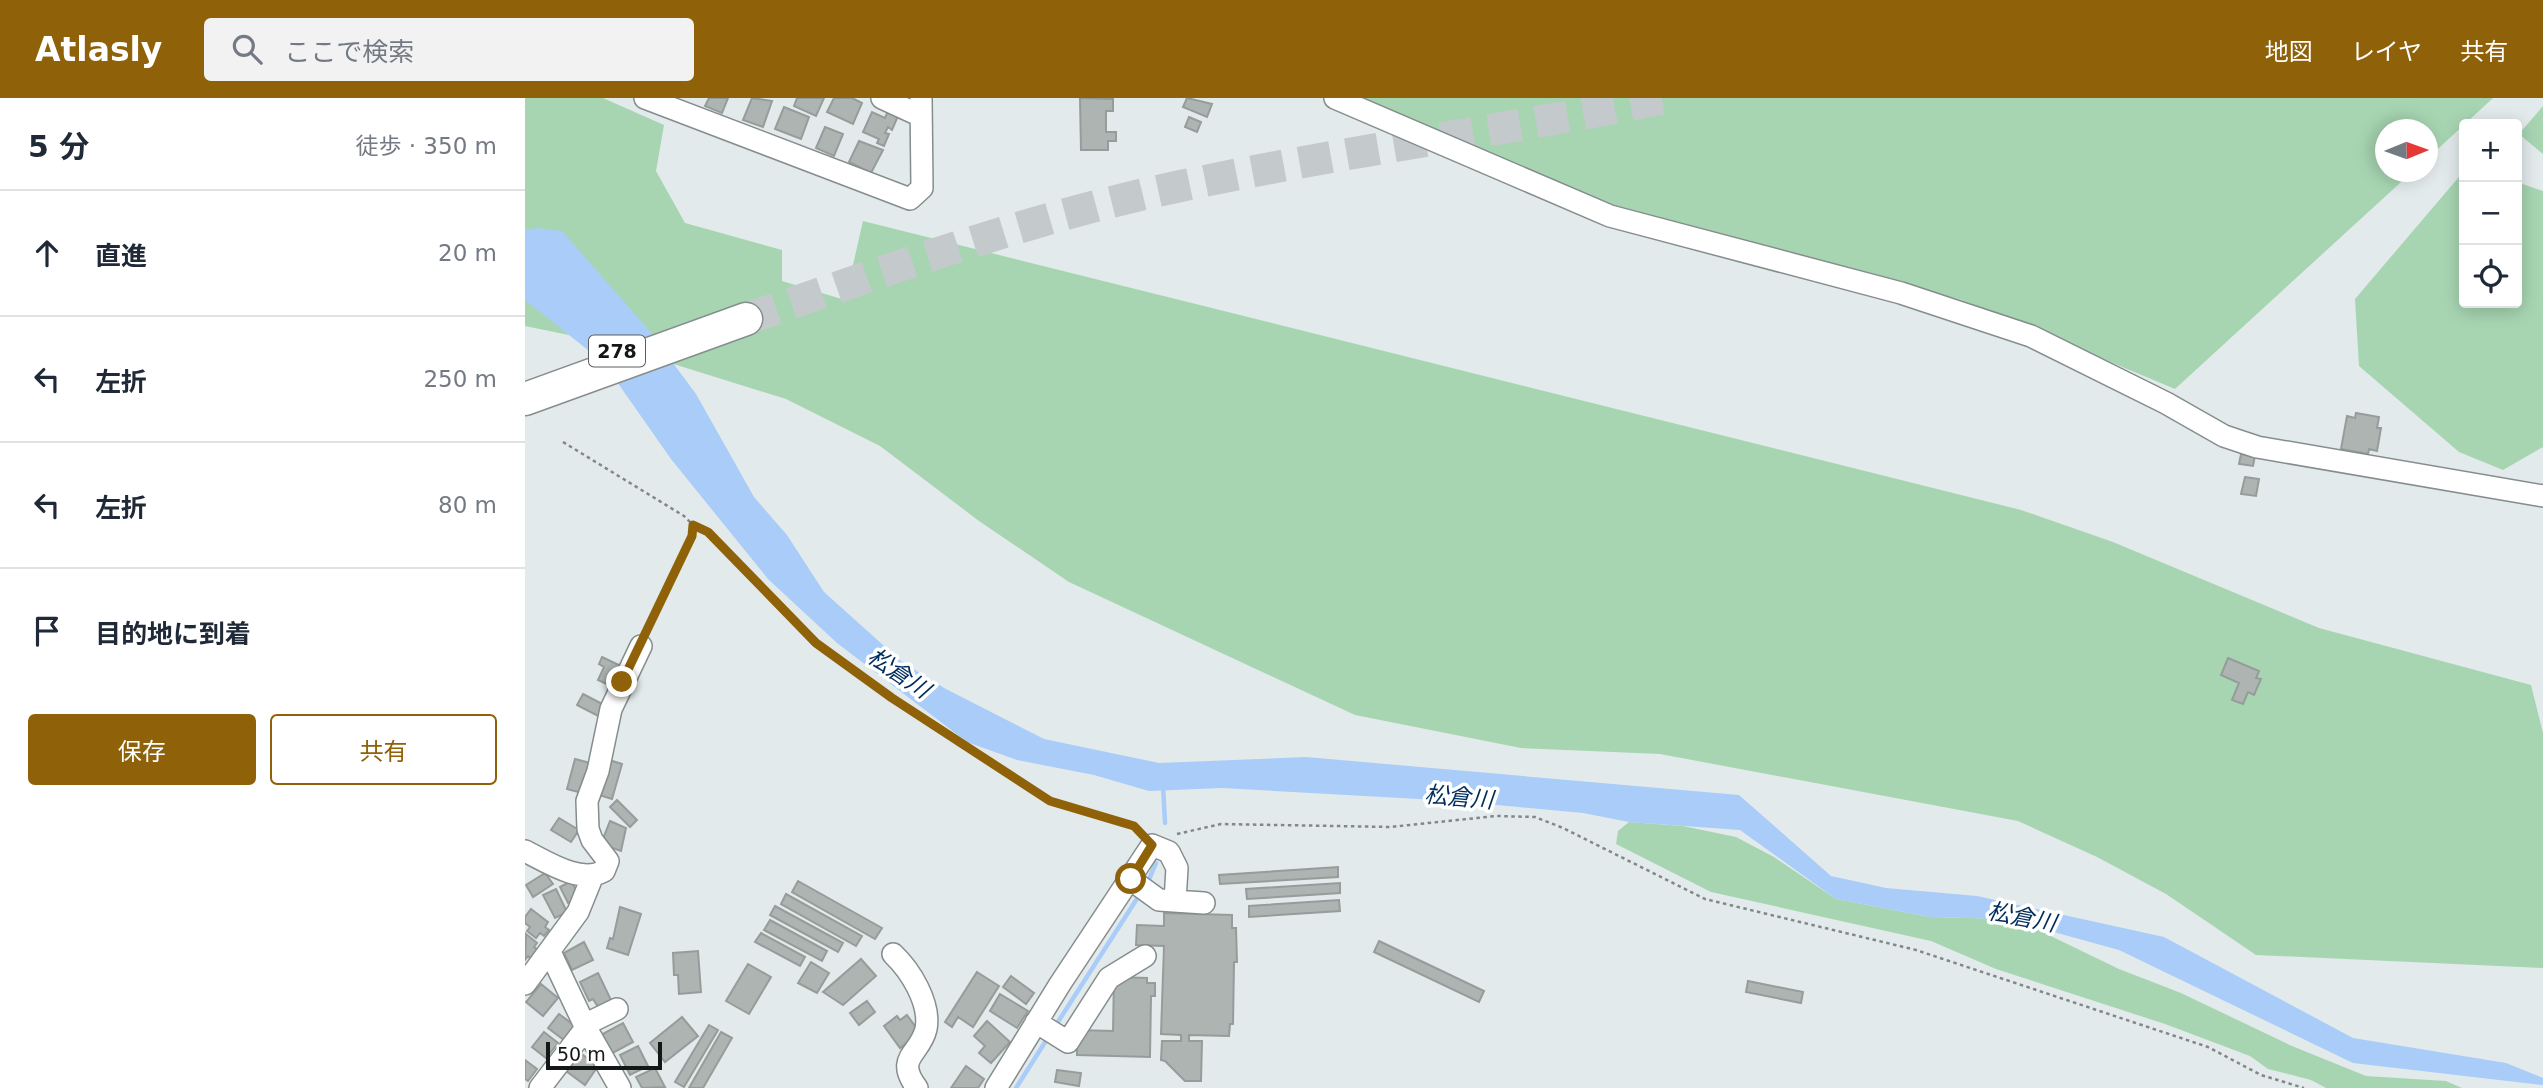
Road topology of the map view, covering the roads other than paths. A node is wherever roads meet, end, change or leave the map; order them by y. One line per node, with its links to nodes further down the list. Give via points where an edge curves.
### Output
1 (645, 98): 4 (street, via 910,199 922,188)
2 (882, 98): 4 (street)
3 (1335, 98): 7 (street, via 1610,216 1901,293 2031,336 2235,440)
4 (921, 107)
5 (744, 312): 6 (highway, 278)
6 (536, 388)
7 (2543, 496)
8 (641, 646): 10 (street, via 611,709 587,801 588,829 608,861 604,871)
9 (525, 851): 10 (street, via 558,868)
10 (593, 875): 14 (street, via 578,912)
11 (1140, 886): 12 (street, via 1159,900); 12 (street, via 1152,845 1169,852 1177,868); 17 (street)
12 (1175, 901): 13 (street)
13 (1204, 903)
14 (550, 952): 18 (street); 20 (street)
15 (893, 954): 24 (street, via 914,981 925,1013 925,1030 908,1061 910,1079)
16 (1145, 956): 17 (street)
17 (1093, 968): 21 (street); 21 (street, via 1068,1042)
18 (525, 984)
19 (617, 1009): 20 (street)
20 (585, 1026): 22 (street); 23 (street)
21 (1046, 1029): 25 (street)
22 (540, 1088)
23 (620, 1088)
24 (917, 1088)
25 (996, 1088)

